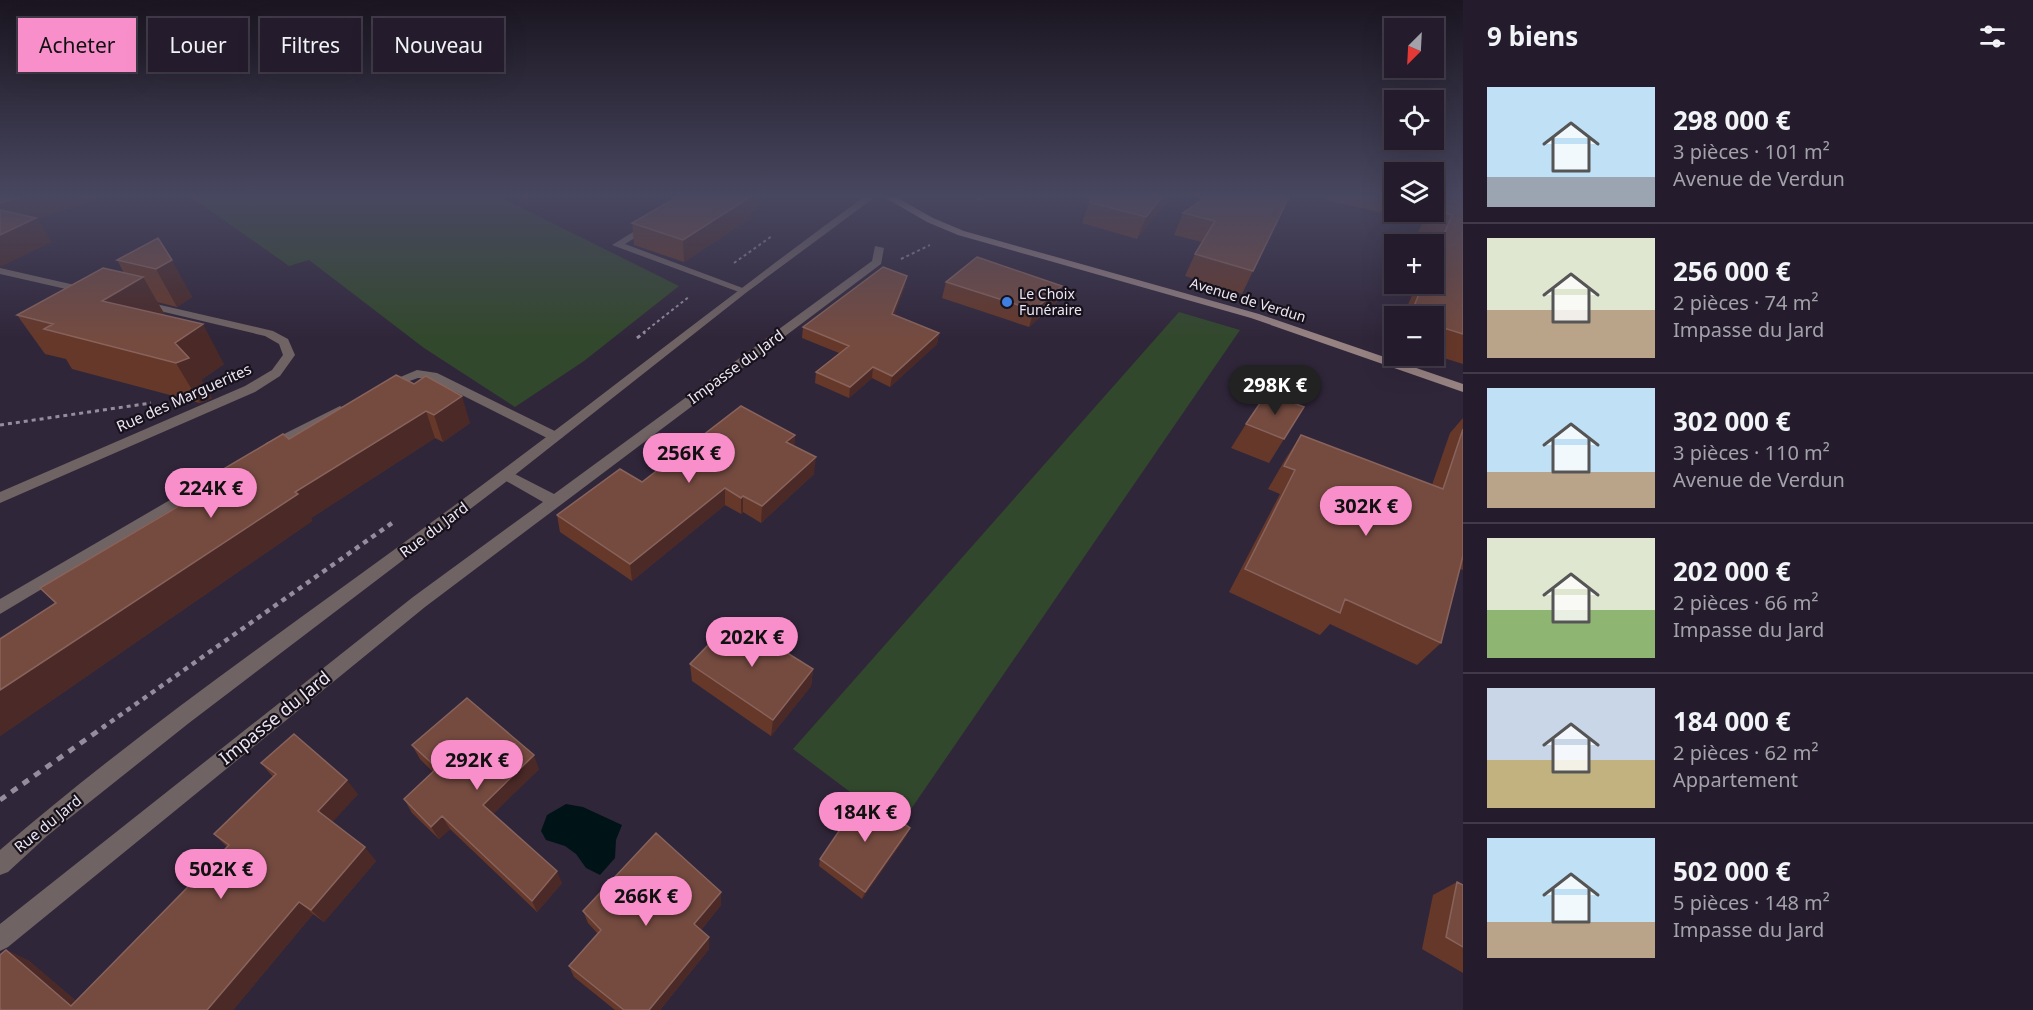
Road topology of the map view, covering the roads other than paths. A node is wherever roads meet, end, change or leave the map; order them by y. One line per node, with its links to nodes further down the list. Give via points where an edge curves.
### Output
1 (618, 244): 6 (street)
2 (806, 244): 6 (street, Rue du Jard)
3 (1001, 244): 9 (main road, Avenue de Verdun, via 1255,316)
4 (879, 248): 17 (street, Impasse du Jard, via 877,262)
5 (0, 271): 7 (street)
6 (743, 290): 12 (street, Rue du Jard)
7 (105, 296)
8 (129, 301): 16 (street, Rue des Marguerites, via 269,333 284,342 289,355 276,373 250,389)
9 (1463, 388)
10 (373, 392): 12 (street, via 417,374 433,376)
11 (352, 403): 13 (street)
12 (556, 437): 15 (street, Rue du Jard)
13 (258, 453)
14 (218, 476): 18 (street)
15 (506, 476): 17 (street); 19 (street, Rue du Jard, via 182,717)
16 (0, 498)
17 (554, 501): 20 (street, Impasse du Jard, via 419,602)
18 (0, 608)
19 (0, 864)
20 (0, 939)

